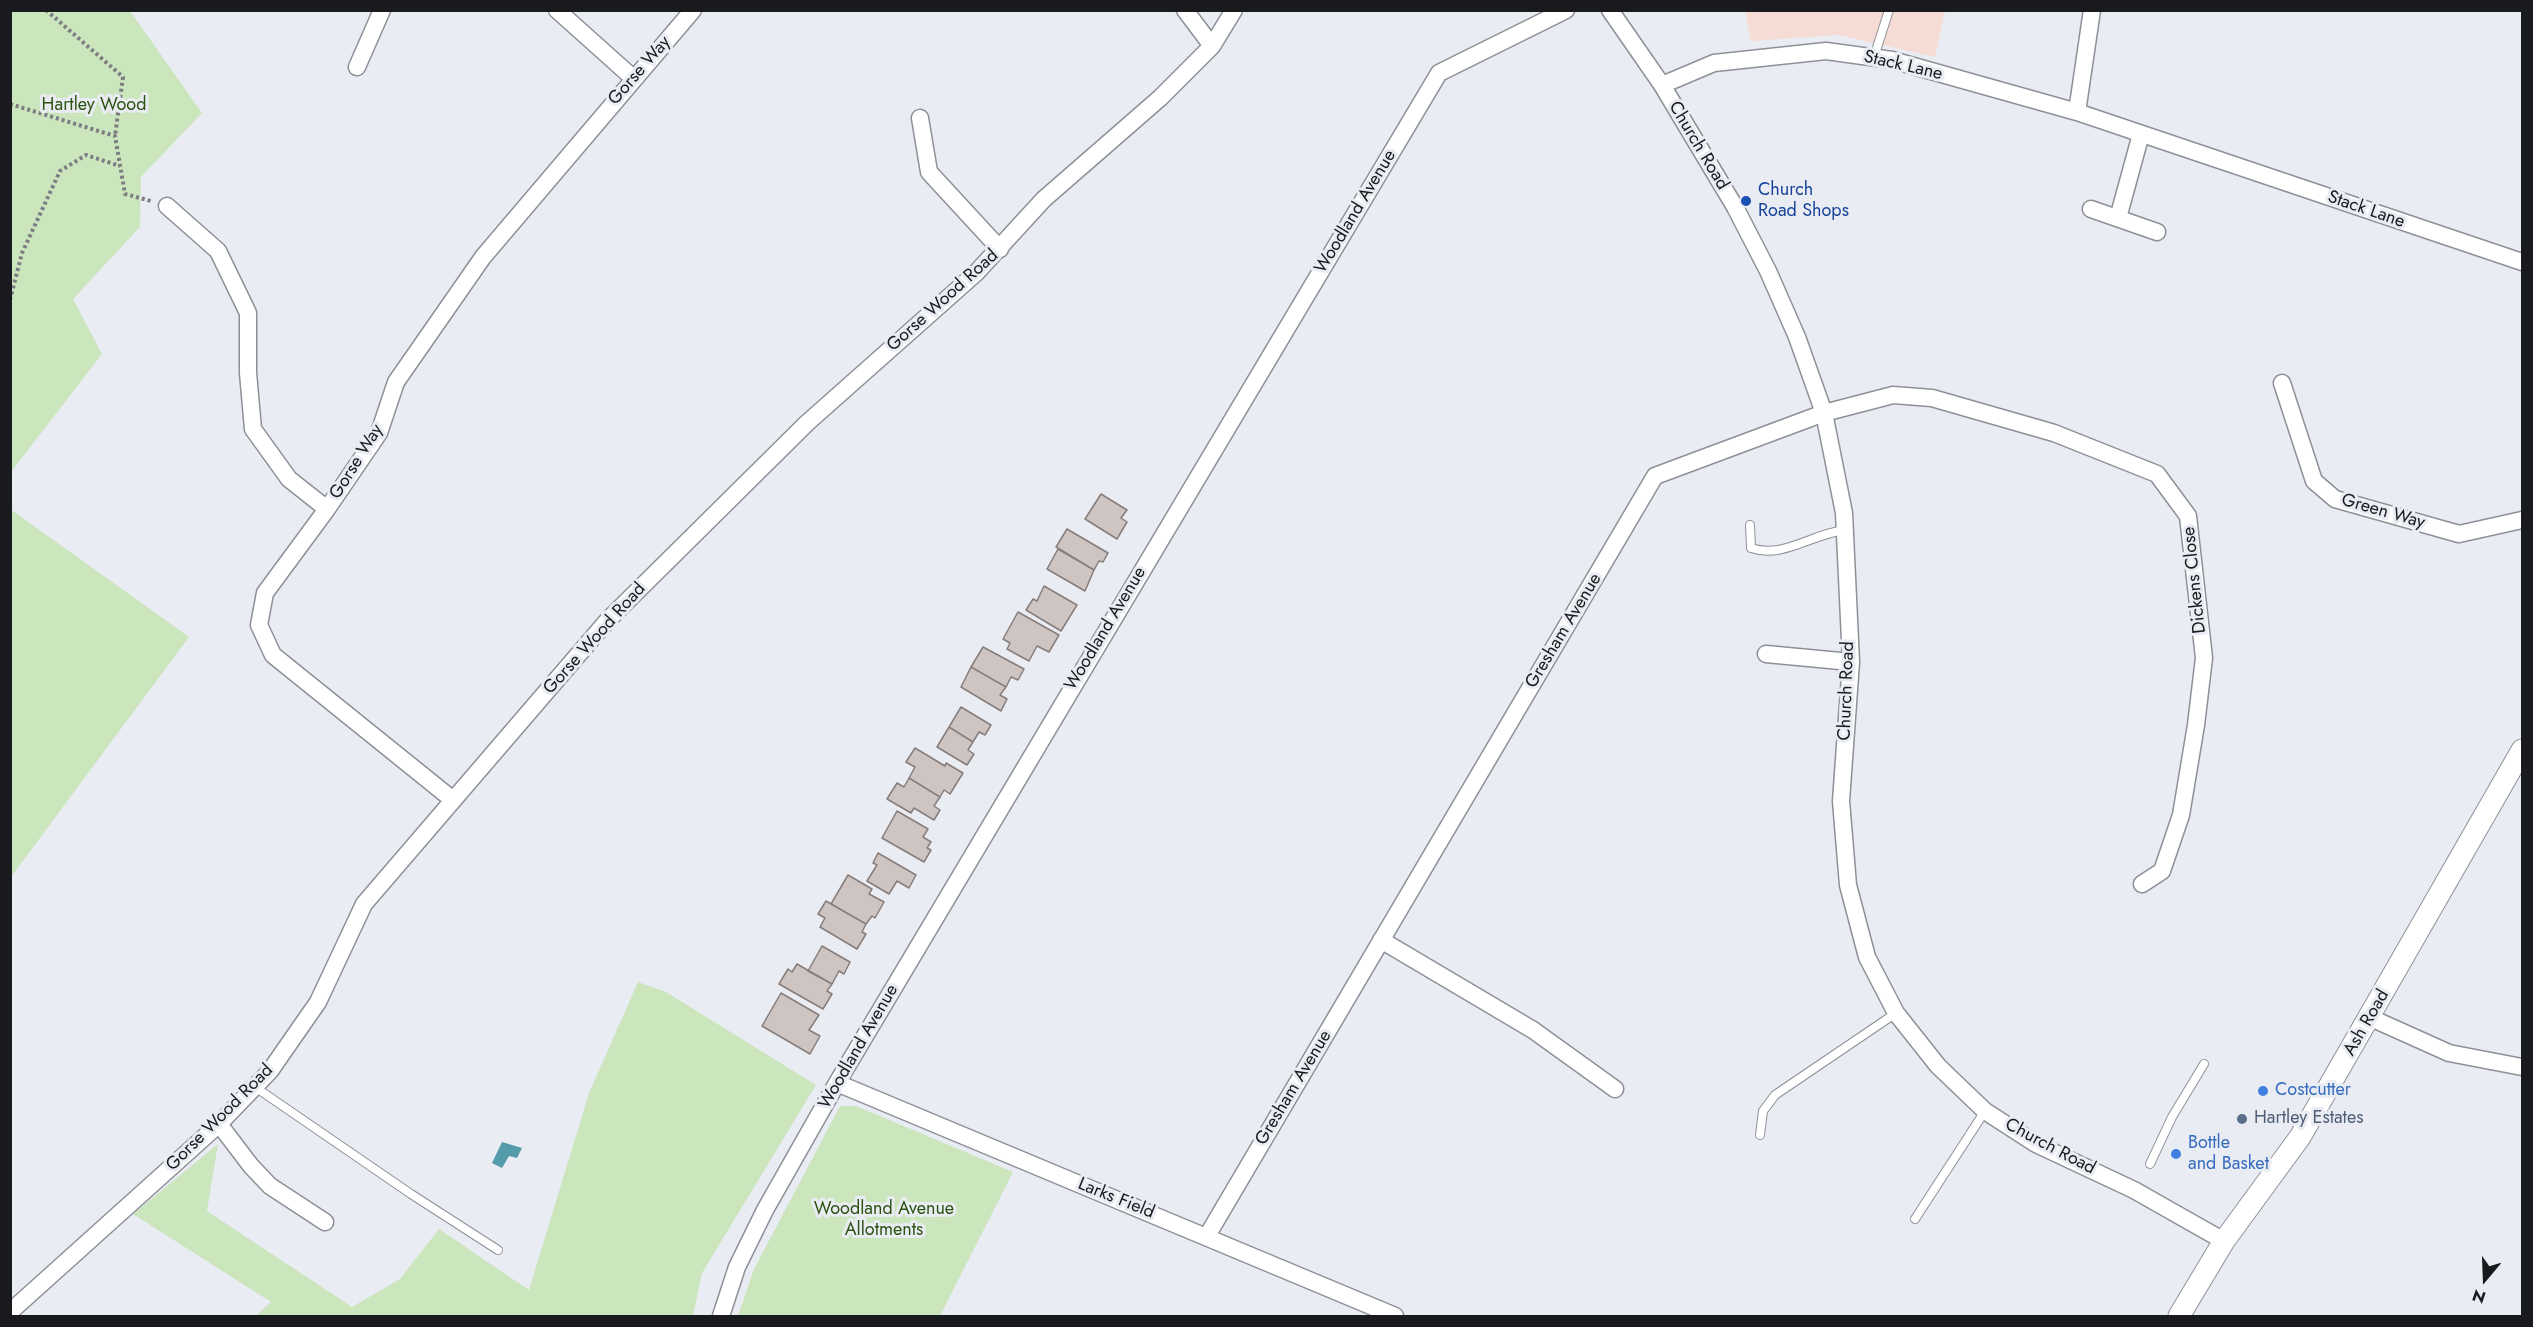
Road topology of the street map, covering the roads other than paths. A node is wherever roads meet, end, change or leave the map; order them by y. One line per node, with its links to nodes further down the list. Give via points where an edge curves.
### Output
1 (382, 10): 12 (street)
2 (556, 10): 13 (street)
3 (693, 10): 13 (street, Gorse Way)
4 (1185, 10): 10 (street)
5 (1234, 10): 10 (street, Gorse Wood Road)
6 (1566, 10): 40 (street, Woodland Avenue, via 1439,73)
7 (1610, 10): 14 (street, Church Road)
8 (1888, 10): 11 (lane)
9 (2092, 10): 15 (street)
10 (1212, 46): 22 (street, Gorse Wood Road, via 1160,98 1044,199)
11 (1874, 57): 14 (street, Stack Lane, via 1826,51 1714,63); 15 (street, Stack Lane)
12 (357, 67)
13 (633, 78): 26 (street, Gorse Way, via 483,257 396,382 379,433)
14 (1662, 85): 25 (street, Church Road, via 1735,207 1768,271)
15 (2077, 112): 17 (street, Stack Lane)
16 (920, 118): 22 (street, via 929,172)
17 (2141, 134): 20 (street); 23 (street, Stack Lane)
18 (167, 206): 26 (street, via 218,252 248,314 253,429 289,479)
19 (2091, 209): 20 (street)
20 (2118, 218): 21 (street)
21 (2157, 232)
22 (1000, 249): 33 (street, Gorse Wood Road, via 807,423 608,620)
23 (2523, 262)
24 (2282, 383): 27 (street, Green Way, via 2314,481 2335,499 2459,534)
25 (1824, 413): 29 (street, Church Road); 34 (street, Dickens Close, via 1893,395 1943,401 2054,433 2157,474 2188,516 2204,658 2196,725 2181,815 2162,871); 35 (street, Gresham Avenue, via 1655,476)
26 (327, 509): 33 (street, Gorse Way, via 264,592 259,625 273,655)
27 (2523, 520)
28 (1750, 525): 29 (lane, via 1751,548 1768,551)
29 (1845, 530): 31 (street, Church Road)
30 (1766, 654): 31 (street)
31 (1851, 662): 36 (street, Church Road, via 1841,801 1848,885 1867,957)
32 (2523, 750): 37 (street, Ash Road)
33 (453, 800): 41 (street, Gorse Wood Road, via 364,904 318,1002)
34 (2142, 884)
35 (1381, 940): 42 (street, via 1533,1030); 49 (street, Gresham Avenue)
36 (1896, 1013): 43 (street, Church Road, via 1938,1066); 45 (lane, via 1775,1095 1763,1111)
37 (2371, 1018): 39 (street, via 2450,1053); 50 (street, Ash Road, via 2300,1137)
38 (2204, 1064): 46 (lane)
39 (2523, 1067)
40 (837, 1083): 49 (street, Larks Field); 53 (street, Woodland Avenue, via 760,1220 737,1267)
41 (255, 1087): 44 (street, Gorse Wood Road); 51 (lane)
42 (1615, 1089)
43 (1985, 1112): 47 (lane); 50 (street, Church Road, via 2036,1144 2134,1190)
44 (219, 1124): 48 (street, via 270,1186); 52 (street, Gorse Wood Road)
45 (1760, 1135)
46 (2150, 1164)
47 (1915, 1219)
48 (325, 1222)
49 (1207, 1236): 54 (street, Larks Field)
50 (2223, 1241): 55 (street, Ash Road)
51 (498, 1250)
52 (10, 1312)
53 (721, 1317)
54 (1395, 1317)
55 (2179, 1317)

